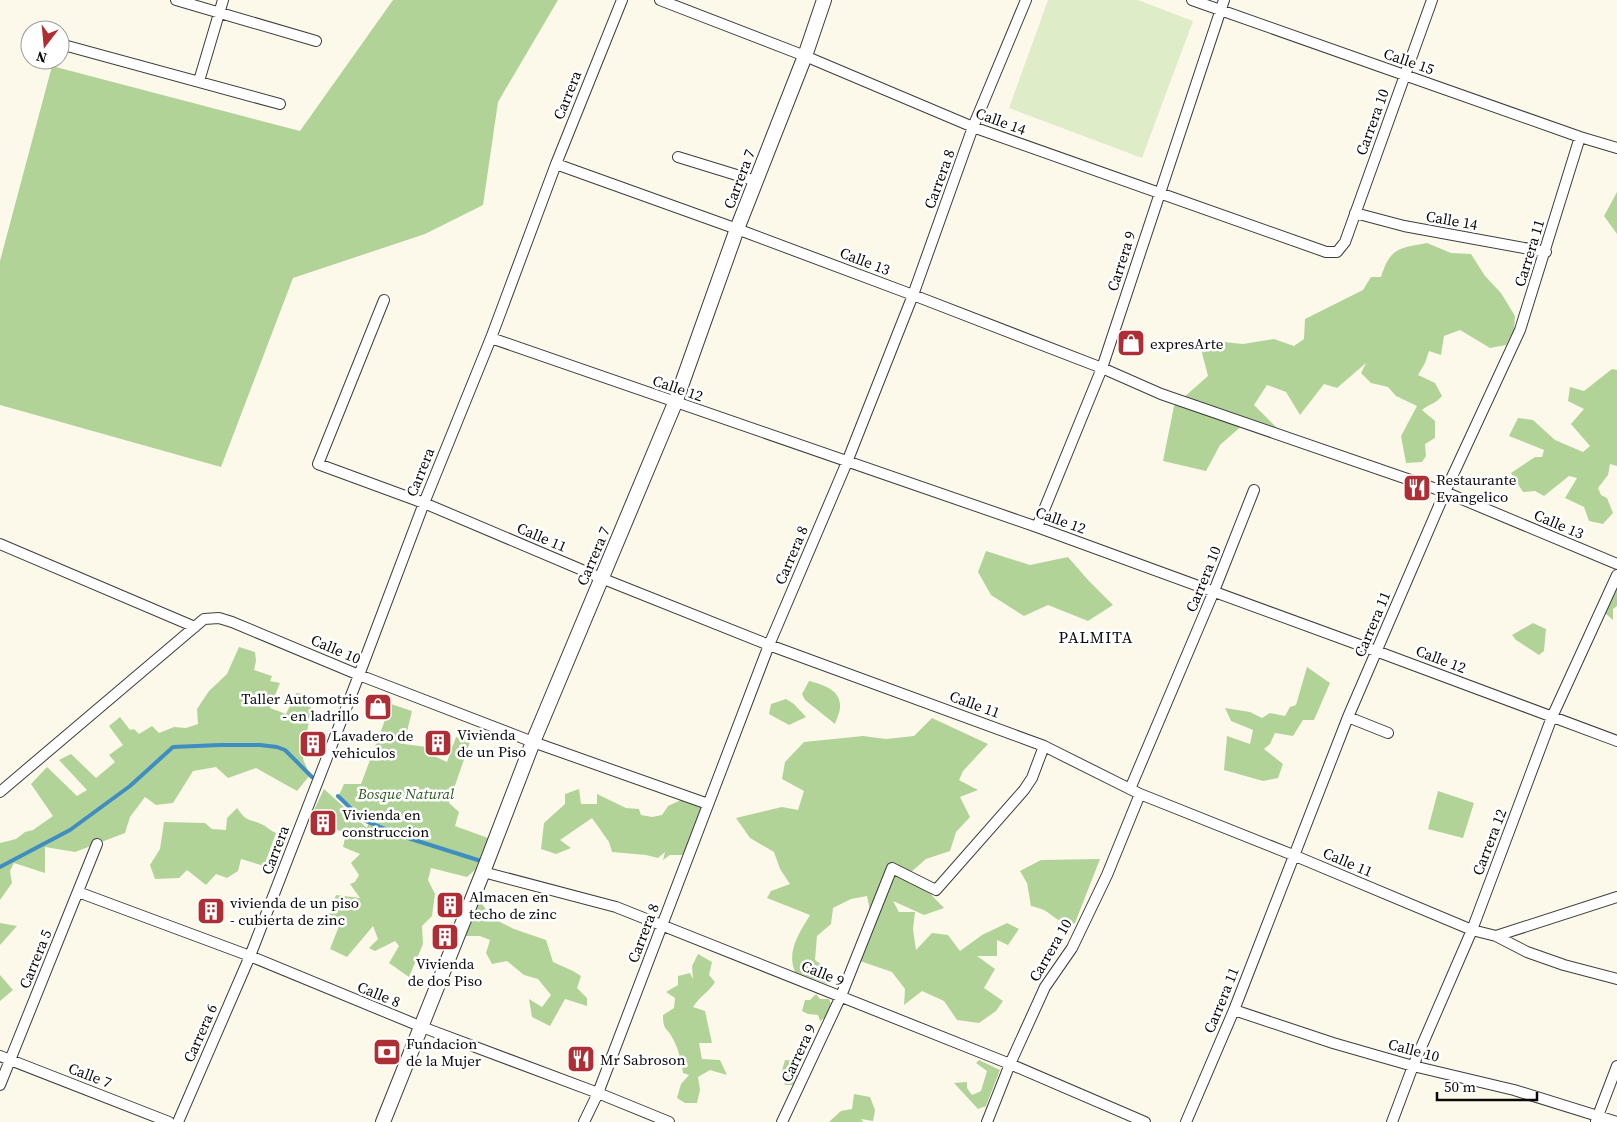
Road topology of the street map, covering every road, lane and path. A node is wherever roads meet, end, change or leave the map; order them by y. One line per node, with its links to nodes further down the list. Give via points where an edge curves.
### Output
1 (176, 0): 11 (street)
2 (223, 0): 11 (street)
3 (622, 0): 22 (street, Carrera)
4 (660, 0): 14 (street, Calle 14)
5 (824, 0): 14 (street, Carrera 7)
6 (1026, 0): 18 (street, Carrera 8)
7 (1192, 0): 10 (street, Calle 15)
8 (1224, 0): 10 (street, Carrera 9)
9 (1432, 0): 15 (street, Carrera 10)
10 (1219, 10): 15 (street, Calle 15); 24 (street, Carrera 9)
11 (219, 12): 12 (street); 16 (street)
12 (316, 40)
13 (70, 47): 16 (street)
14 (805, 56): 18 (street, Calle 14); 23 (street, Carrera 7)
15 (1404, 75): 19 (street, Calle 15); 25 (street, Carrera 10)
16 (199, 81): 17 (street)
17 (280, 104)
18 (973, 127): 24 (street, Calle 14); 29 (street, Carrera 8)
19 (1580, 137): 20 (street, Calle 15); 28 (street, Carrera 11)
20 (1617, 148)
21 (678, 157): 23 (street)
22 (556, 164): 26 (street, Calle 13); 31 (street, Carrera)
23 (756, 181): 26 (street, Carrera 7)
24 (1159, 194): 27 (street, Calle 14, via 1326,252); 32 (street, Carrera 9)
25 (1355, 213): 27 (street, Carrera 10); 28 (street, Calle 14, via 1404,226)
26 (737, 229): 29 (street, Calle 13); 33 (street, Carrera 7)
27 (1338, 252)
28 (1546, 252): 36 (street, Carrera 11, via 1520,330)
29 (913, 295): 32 (street, Calle 13); 34 (street, Carrera 8)
30 (384, 300): 37 (street, Calle 11, via 318,464)
31 (491, 338): 33 (street, Calle 12); 37 (street, Carrera)
32 (1102, 368): 36 (street, Calle 13, via 1161,394); 38 (street, Carrera 9)
33 (675, 403): 34 (street, Calle 12); 42 (street, Carrera 7)
34 (847, 462): 38 (street, Calle 12); 45 (street, Carrera 8)
35 (1254, 490): 43 (street, Carrera 10)
36 (1445, 492): 40 (street, Calle 13); 46 (street, Carrera 11)
37 (424, 503): 42 (street, Calle 11); 47 (street, Carrera)
38 (1037, 527): 43 (street, Calle 12)
39 (0, 544): 44 (street)
40 (1617, 564)
41 (1617, 575): 49 (street, Carrera 12)
42 (601, 578): 45 (street, Calle 11); 52 (street, Carrera 7)
43 (1214, 591): 46 (street, Calle 12); 54 (street, Carrera 10)
44 (195, 627): 47 (street, Calle 10, via 204,619 219,618); 55 (street, Calle 10)
45 (769, 645): 53 (street, Calle 11); 57 (street, Carrera 8)
46 (1376, 651): 48 (street, Carrera 11); 49 (street, Calle 12)
47 (359, 675): 52 (street, Calle 10); 66 (street, Carrera)
48 (1348, 717): 50 (street); 59 (street, Carrera 11)
49 (1552, 717): 51 (street, Calle 12); 64 (street, Carrera 12)
50 (1388, 733)
51 (1617, 741)
52 (533, 742): 57 (street, Calle 10); 60 (street, Carrera 7)
53 (1044, 746): 54 (street, Calle 11); 68 (street, Carrera 9, via 1024,790 936,890 892,868)
54 (1130, 789): 56 (street, Calle 11)
55 (0, 792)
56 (1140, 794): 59 (street, Calle 11); 72 (street, Carrera 10, via 1076,940 1046,988)
57 (708, 804): 63 (street, Carrera 8)
58 (97, 844): 61 (street, Carrera 5)
59 (1294, 855): 64 (street, Calle 11); 69 (street, Carrera 11)
60 (484, 871): 63 (street, Calle 9, via 616,907); 70 (street, Carrera 7)
61 (78, 892): 66 (street, Calle 8); 71 (street, Carrera 5)
62 (1617, 897): 65 (street)
63 (663, 924): 68 (street, Calle 9); 76 (street, Carrera 8)
64 (1472, 930): 65 (street, Calle 11); 73 (street, Carrera 12)
65 (1496, 936): 67 (street, Calle 11, via 1527,952)
66 (250, 956): 70 (street, Calle 8); 79 (street, Carrera 6)
67 (1617, 979)
68 (841, 996): 72 (street, Calle 9); 83 (street, Carrera 9)
69 (1234, 1010): 73 (street, Calle 10); 86 (street, Carrera 11)
70 (422, 1027): 76 (street, Calle 8); 80 (street, Carrera 7)
71 (5, 1058): 75 (street, Carrera 5); 78 (street, Calle 7)
72 (1010, 1064): 84 (street, Carrera 10); 85 (street, Calle 9)
73 (1413, 1066): 77 (street, Calle 10, via 1514,1090); 87 (street, Carrera 12)
74 (1617, 1066): 77 (street)
75 (0, 1085)
76 (598, 1093): 81 (street, Carrera 8); 82 (street, Calle 8)
77 (1597, 1119): 88 (street, Calle 10)
78 (169, 1122)
79 (178, 1122)
80 (383, 1122)
81 (584, 1122)
82 (669, 1122)
83 (782, 1122)
84 (987, 1122)
85 (1145, 1122)
86 (1186, 1122)
87 (1392, 1122)
88 (1617, 1122)

